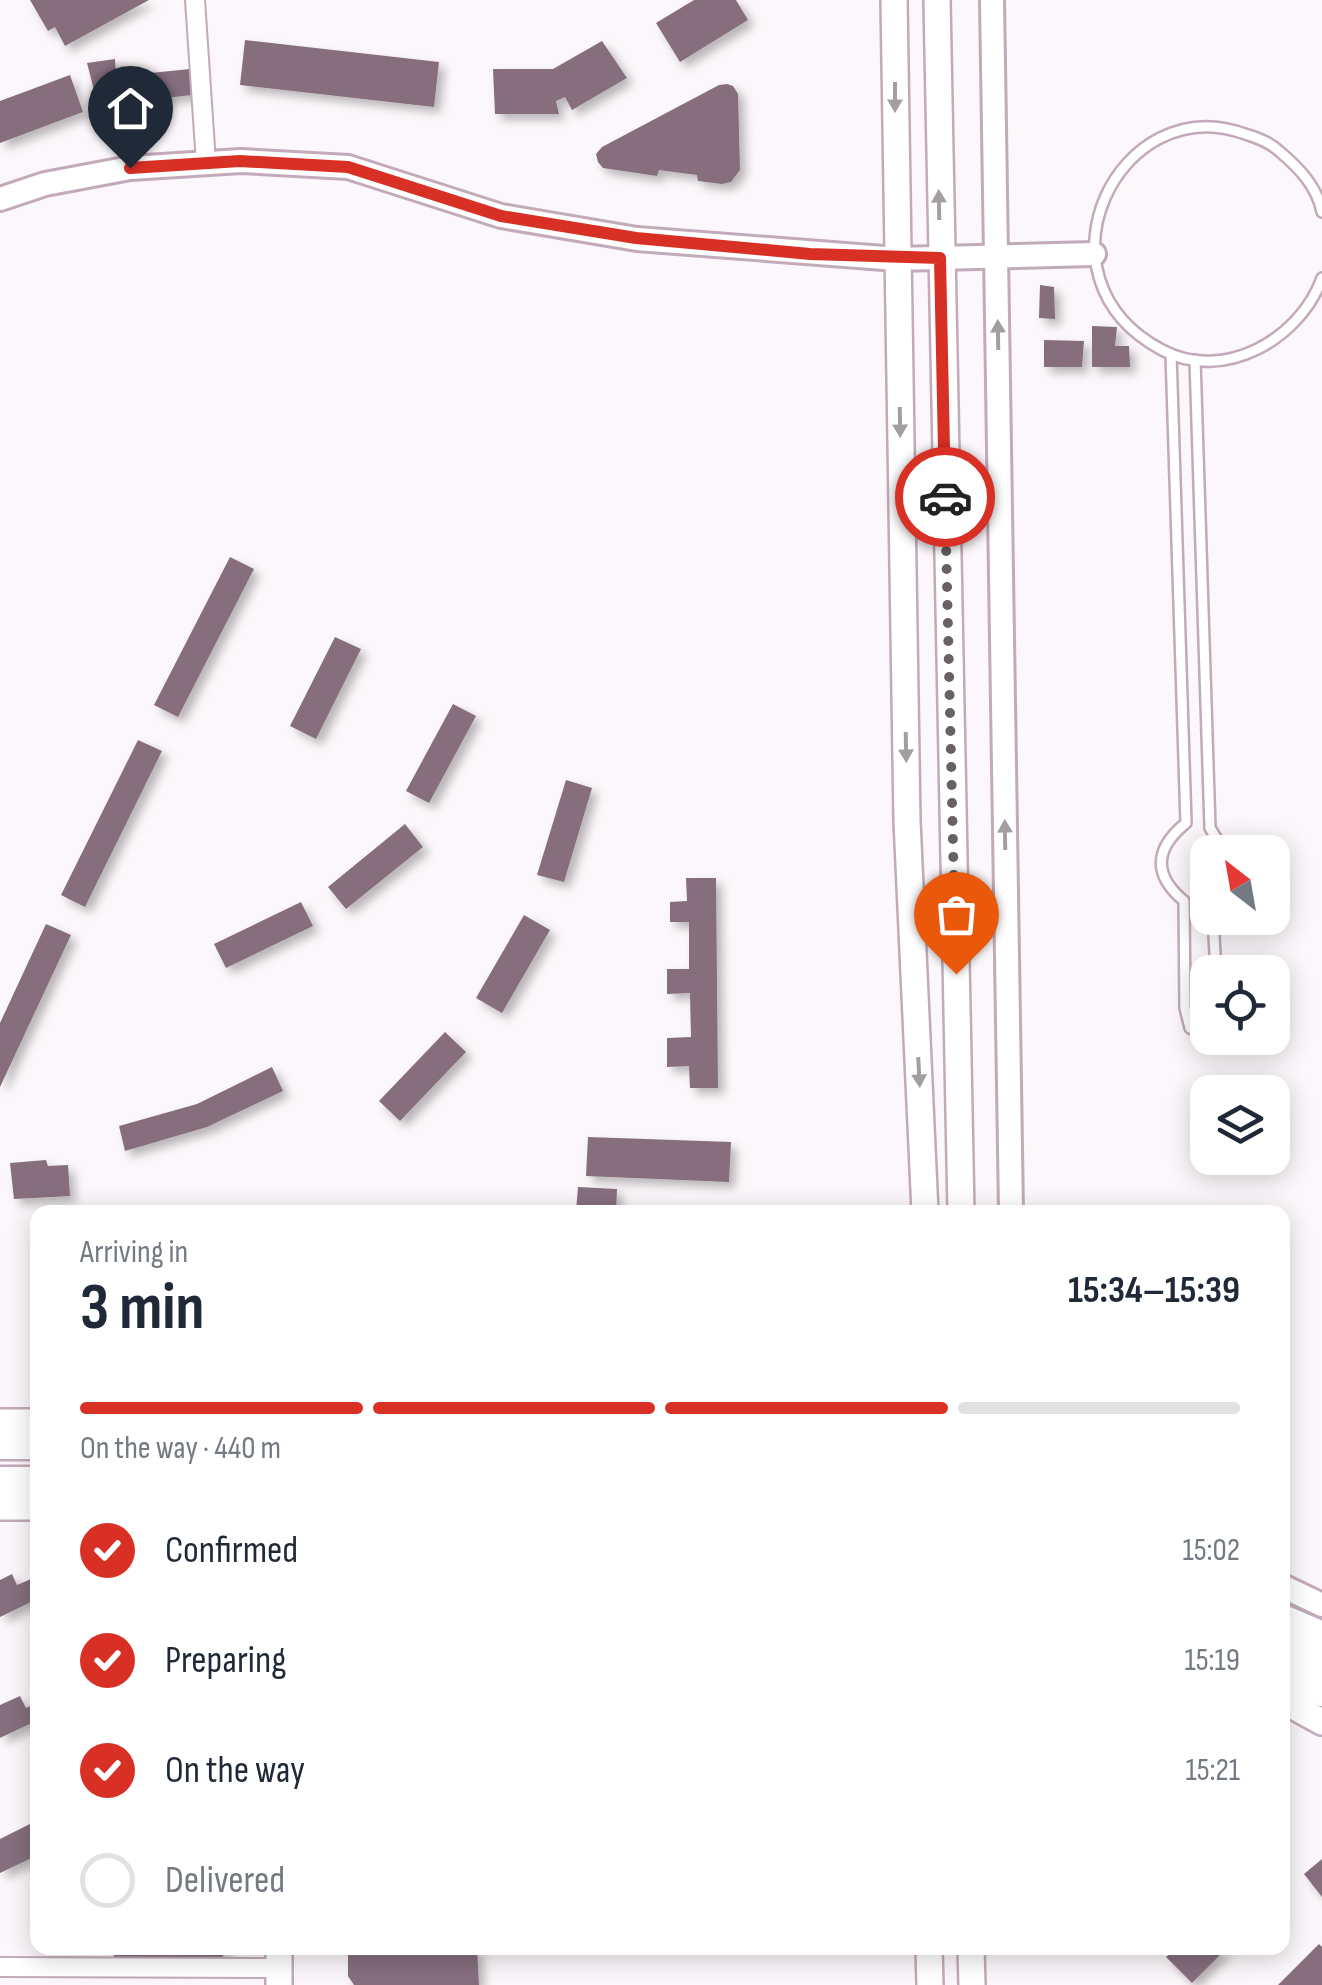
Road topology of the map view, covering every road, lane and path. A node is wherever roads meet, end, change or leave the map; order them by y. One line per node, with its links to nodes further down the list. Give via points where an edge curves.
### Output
1 (196, 0): 5 (street)
2 (894, 0): 11 (main road, one-way to 11)
3 (937, 0): 9 (main road, one-way to 3)
4 (992, 0): 10 (street)
5 (206, 163): 6 (street, via 130,168); 11 (street, via 348,167 501,216 636,238)
6 (0, 199)
7 (1322, 212): 8 (lane, via 1300,168 1270,143 1232,129 1184,130 1127,162 1101,205)
8 (1094, 254): 10 (street); 13 (lane, via 1117,315)
9 (940, 258): 10 (street); 11 (street); 18 (main road)
10 (996, 258): 19 (street, one-way to 10)
11 (896, 259): 17 (main road, one-way to 17, via 907,821)
12 (1322, 278): 14 (lane, via 1302,316 1272,343 1235,358)
13 (1171, 354): 14 (lane); 16 (lane, via 1186,824 1171,835 1161,857 1166,884 1184,901)
14 (1196, 360): 15 (lane)
15 (1214, 835)
16 (1190, 1028)
17 (925, 1205)
18 (961, 1205)
19 (1010, 1205)
20 (0, 1422): 21 (main road)
21 (30, 1422)
22 (0, 1444): 23 (highway)
23 (30, 1444)
24 (0, 1482): 25 (highway)
25 (30, 1482)
26 (0, 1507): 27 (main road)
27 (30, 1507)
28 (1290, 1590): 29 (street)
29 (1322, 1605)
30 (1290, 1620): 31 (main road)
31 (1322, 1634)
32 (1290, 1644): 33 (highway)
33 (1322, 1659)
34 (1290, 1674): 35 (highway)
35 (1322, 1691)
36 (1290, 1704): 37 (main road)
37 (1322, 1722)
38 (929, 1955): 42 (main road)
39 (971, 1955): 43 (main road)
40 (0, 1967): 41 (street)
41 (279, 1967)
42 (930, 1985)
43 (972, 1985)

